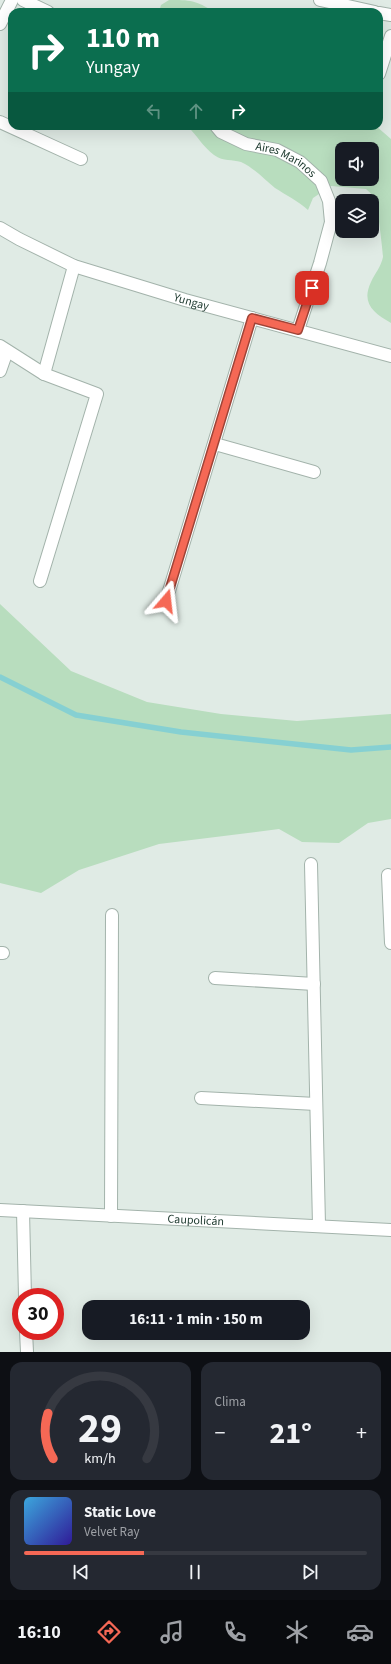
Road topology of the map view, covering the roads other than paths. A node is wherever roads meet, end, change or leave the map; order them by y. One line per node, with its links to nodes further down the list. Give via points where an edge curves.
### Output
1 (12, 0): 6 (street)
2 (23, 0): 4 (street)
3 (320, 0): 5 (street)
4 (40, 8)
5 (357, 8)
6 (0, 24)
7 (391, 36): 8 (street)
8 (383, 61)
9 (18, 130): 11 (street)
10 (219, 130): 15 (street, Aires Marinos, via 246,144 277,150 300,162 321,181 328,201 331,222)
11 (81, 159)
12 (0, 228): 13 (street, Yungay)
13 (74, 266): 14 (street, Yungay); 19 (street)
14 (252, 318): 15 (street, Yungay); 20 (street)
15 (298, 330): 17 (street, Yungay)
16 (4, 349): 18 (street); 19 (street)
17 (391, 356)
18 (0, 371)
19 (44, 374): 22 (street, via 97,394)
20 (215, 444): 21 (street); 23 (street)
21 (314, 472)
22 (40, 581)
23 (166, 601)
24 (311, 864): 29 (street)
25 (388, 876): 27 (street)
26 (112, 915): 34 (street)
27 (391, 943)
28 (215, 978): 29 (street)
29 (314, 984): 31 (street)
30 (201, 1098): 31 (street)
31 (316, 1104): 35 (street)
32 (0, 1210): 33 (street, Caupolicán)
33 (23, 1210): 34 (street, Caupolicán); 37 (street)
34 (111, 1216): 35 (street, Caupolicán)
35 (319, 1225): 36 (street, Caupolicán)
36 (391, 1230)
37 (25, 1288)
38 (26, 1340): 39 (street)
39 (27, 1352)

